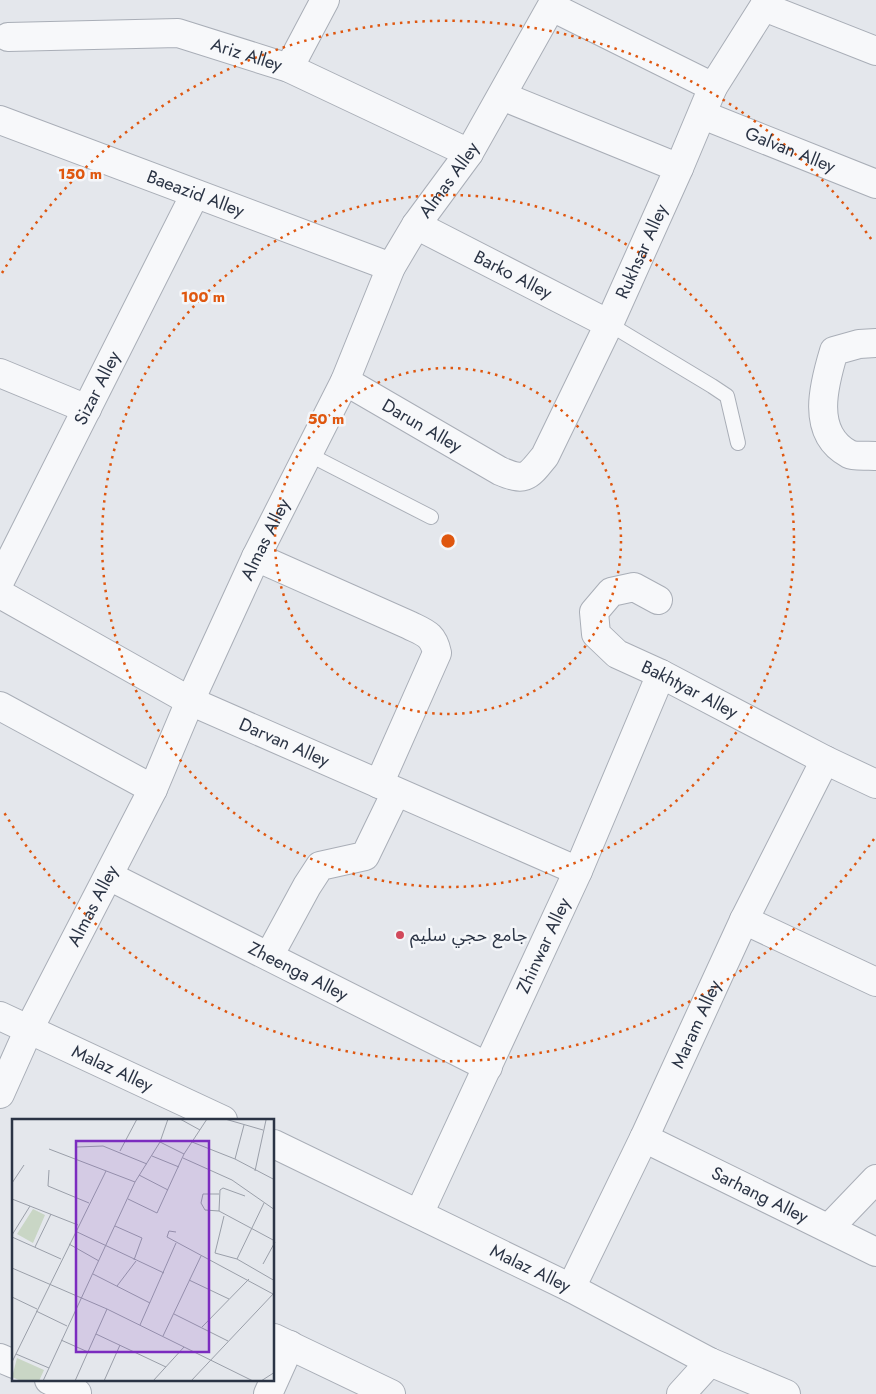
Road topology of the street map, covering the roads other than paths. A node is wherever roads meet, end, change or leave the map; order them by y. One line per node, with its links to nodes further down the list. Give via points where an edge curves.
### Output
1 (325, 0): 6 (street)
2 (553, 3): 7 (street); 8 (street, Almas Alley)
3 (766, 3): 5 (street); 7 (street, Rukhsar Alley)
4 (8, 37): 6 (street, Ariz Alley, via 178,33)
5 (876, 51)
6 (289, 68): 11 (street, Ariz Alley)
7 (713, 87): 9 (street, Rukhsar Alley)
8 (502, 96): 11 (street, Almas Alley); 12 (street)
9 (703, 115): 12 (street, Rukhsar Alley); 13 (street, Galvan Alley)
10 (0, 120): 14 (street, Baeazid Alley)
11 (469, 153): 15 (street, Almas Alley)
12 (679, 168): 17 (street, Rukhsar Alley)
13 (876, 184)
14 (195, 194): 16 (street, Baeazid Alley); 21 (street, Sizar Alley)
15 (416, 225): 16 (street, Almas Alley); 17 (street, Barko Alley)
16 (391, 267): 20 (street, Almas Alley)
17 (609, 324): 22 (lane, via 727,396); 25 (street, Rukhsar Alley, via 545,456 530,474 517,478)
18 (876, 343): 24 (street, via 834,351 822,410 830,438 850,454)
19 (0, 373): 21 (street)
20 (344, 381): 23 (street, Almas Alley); 25 (street, Darun Alley)
21 (87, 409): 27 (street, Sizar Alley)
22 (738, 443)
23 (308, 454): 26 (lane); 28 (street, Almas Alley)
24 (876, 456)
25 (500, 471)
26 (431, 517)
27 (6, 553): 29 (street, Sizar Alley)
28 (256, 557): 33 (street, Almas Alley); 37 (street, via 429,636 434,642 437,653)
29 (0, 581)
30 (0, 594): 33 (street, Darvan Alley)
31 (658, 600): 32 (street, Bakhtyar Alley, via 634,587 611,592 594,612 596,634 617,654)
32 (662, 674): 35 (street, Bakhtyar Alley); 39 (street, Zhinwar Alley)
33 (190, 701): 37 (street, Darvan Alley); 38 (street, Almas Alley)
34 (0, 706): 38 (street)
35 (824, 760): 36 (street, Bakhtyar Alley); 41 (street, Maram Alley)
36 (876, 784)
37 (388, 788): 39 (street, Darvan Alley); 42 (street, via 365,856 320,866)
38 (153, 789): 40 (street, Almas Alley)
39 (578, 871): 46 (street, Zhinwar Alley)
40 (108, 876): 42 (street, Zheenga Alley); 45 (street, Almas Alley)
41 (744, 920): 43 (street); 49 (street, Maram Alley)
42 (269, 956): 46 (street, Zheenga Alley)
43 (876, 982)
44 (0, 1016): 45 (street, Malaz Alley)
45 (29, 1029): 47 (street, Almas Alley); 48 (street, Malaz Alley)
46 (488, 1067): 52 (street, Zhinwar Alley)
47 (0, 1094)
48 (209, 1117)
49 (644, 1138): 53 (street, Sarhang Alley); 55 (street, Maram Alley)
50 (275, 1144): 52 (street, Malaz Alley)
51 (876, 1178): 53 (street)
52 (419, 1214): 55 (street, Malaz Alley)
53 (829, 1228): 54 (street, Sarhang Alley)
54 (876, 1252)
55 (571, 1288): 58 (street, Malaz Alley)
56 (282, 1342): 60 (street); 63 (street)
57 (0, 1358): 59 (street)
58 (710, 1362): 64 (street); 65 (street, Malaz Alley)
59 (12, 1363)
60 (275, 1368)
61 (56, 1382): 62 (street)
62 (79, 1389)
63 (391, 1394)
64 (681, 1394)
65 (786, 1394)

